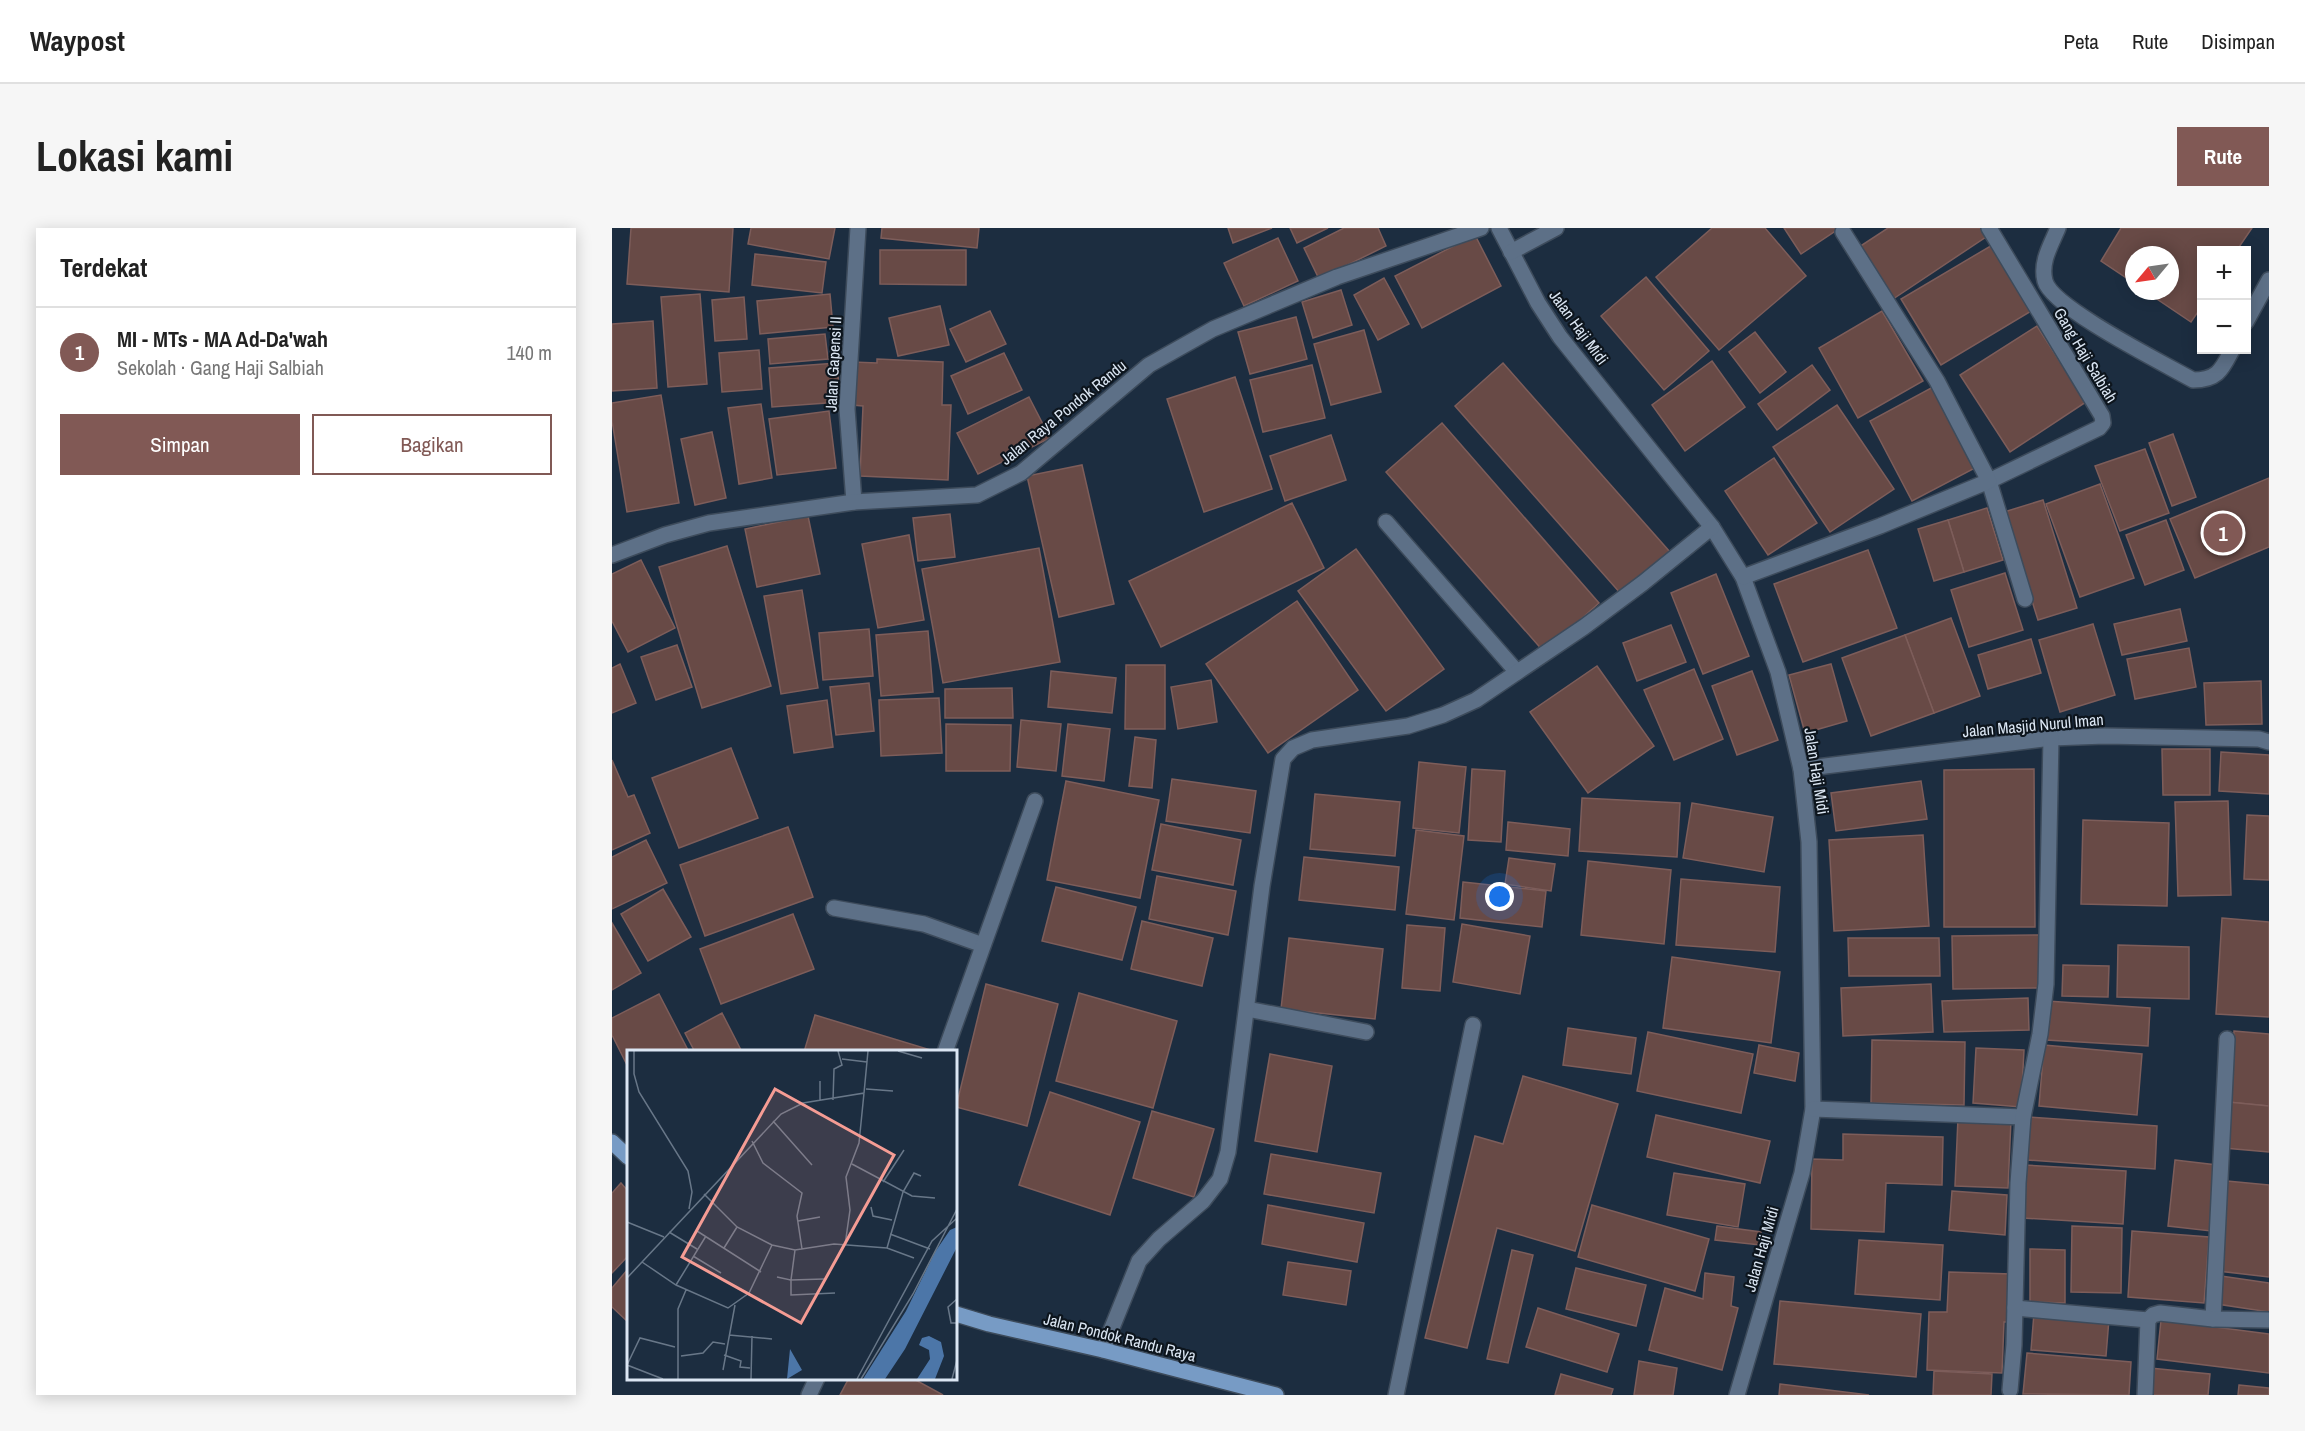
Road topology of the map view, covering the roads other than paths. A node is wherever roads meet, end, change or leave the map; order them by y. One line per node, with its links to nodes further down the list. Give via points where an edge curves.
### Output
1 (858, 228): 13 (street, Jalan Gapensi II, via 848,409)
2 (1481, 228): 13 (street, Jalan Raya Pondok Randu, via 1337,277 1213,329 1149,364 1021,473 977,495)
3 (1499, 228): 8 (street, Jalan Haji Midi)
4 (1556, 228): 8 (street)
5 (1989, 228): 12 (street, Gang Haji Salbiah, via 2103,423)
6 (2058, 228): 11 (street, via 2043,266 2045,283 2073,312 2193,380 2206,380 2220,372)
7 (1844, 232): 12 (street, via 1937,381)
8 (1511, 252): 15 (street, Jalan Haji Midi, via 1560,337)
9 (2269, 280): 10 (street)
10 (2251, 314)
11 (2230, 354)
12 (1989, 481): 17 (street, Gang Haji Salbiah); 18 (street)
13 (854, 502): 16 (street, Jalan Raya Pondok Randu, via 709,524)
14 (1386, 522): 19 (street)
15 (1712, 527): 17 (street, Jalan Haji Midi); 19 (street, via 1643,583)
16 (612, 555)
17 (1743, 577): 22 (street, Jalan Haji Midi, via 1779,672)
18 (2025, 599)
19 (1517, 672): 26 (street, via 1476,700 1443,715 1408,726 1312,740 1293,748 1283,759)
20 (2051, 738): 21 (street, Jalan Masjid Nurul Iman, via 2106,736); 22 (street, Jalan Masjid Nurul Iman); 32 (street, via 2046,984)
21 (2269, 742)
22 (1801, 769): 31 (street, Jalan Haji Midi, via 1809,842)
23 (1035, 801): 25 (street)
24 (834, 908): 25 (street, via 924,924)
25 (983, 945): 30 (street)
26 (1247, 1009): 28 (street); 40 (street, via 1228,1152 1220,1179 1203,1202 1138,1262)
27 (1473, 1025): 45 (street)
28 (1366, 1032)
29 (2227, 1039): 37 (street)
30 (946, 1050)
31 (1813, 1109): 32 (street); 46 (street, Jalan Haji Midi, via 1802,1173)
32 (2023, 1117): 35 (street)
33 (612, 1142): 34 (main road)
34 (627, 1156)
35 (2015, 1308): 38 (street); 42 (street)
36 (957, 1314): 40 (main road, Jalan Pondok Randu Raya)
37 (2213, 1319): 38 (street, via 2160,1313); 39 (street)
38 (2148, 1320): 47 (street)
39 (2269, 1320)
40 (1103, 1350): 44 (main road, Jalan Pondok Randu Raya)
41 (816, 1380): 43 (street)
42 (2010, 1390)
43 (809, 1395)
44 (1276, 1395)
45 (1396, 1395)
46 (1737, 1395)
47 (2145, 1395)

